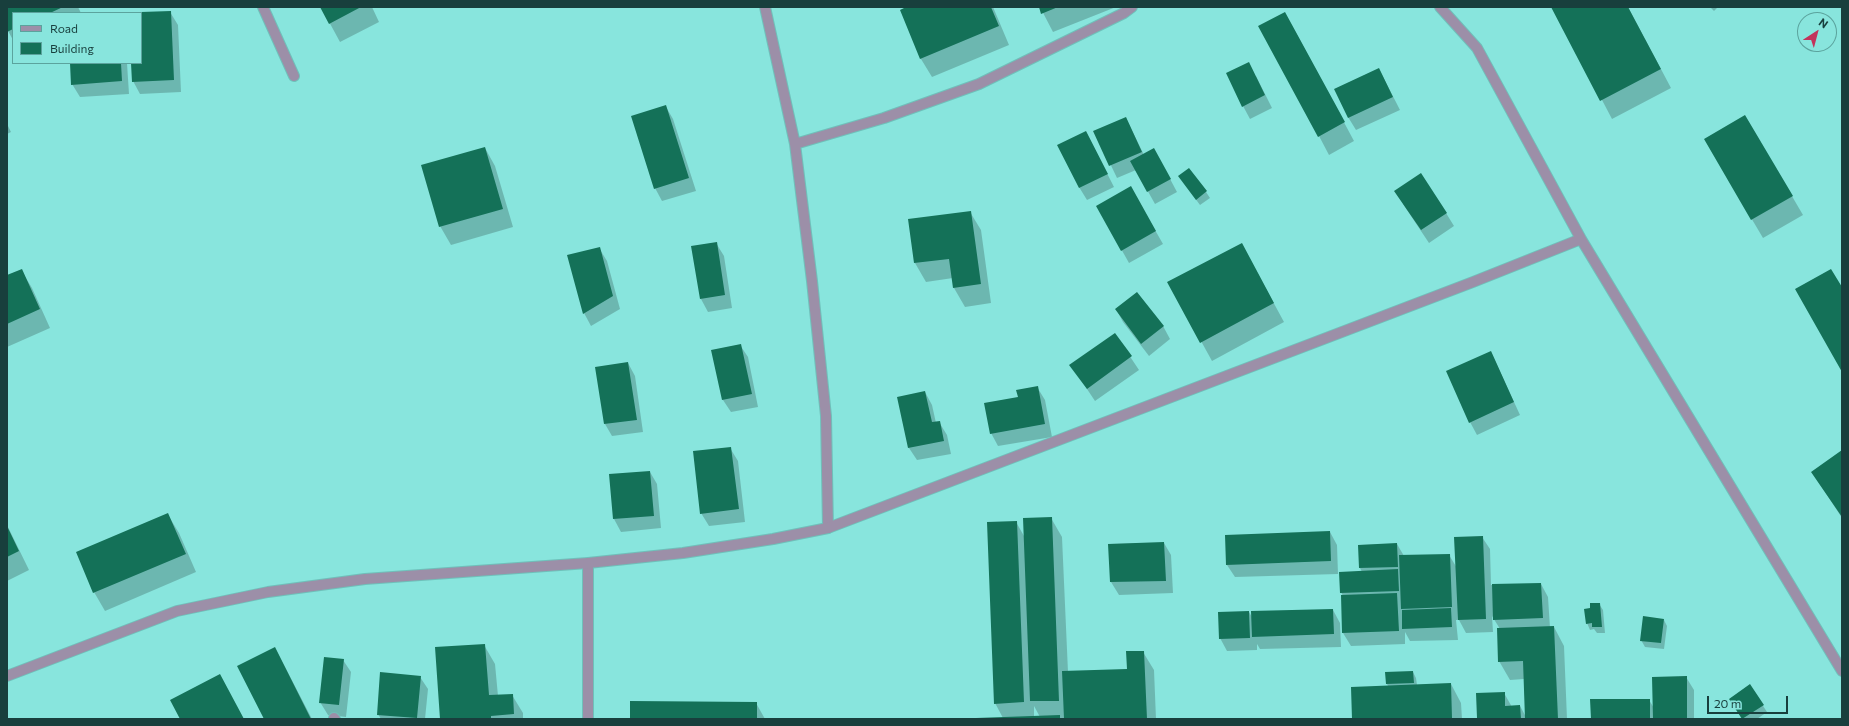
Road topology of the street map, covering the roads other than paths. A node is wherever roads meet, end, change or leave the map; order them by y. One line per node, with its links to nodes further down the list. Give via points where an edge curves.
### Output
1 (263, 7): 5 (street)
2 (765, 7): 6 (street)
3 (1132, 7): 6 (street, via 979,84 884,118)
4 (1440, 7): 7 (street, via 1477,48)
5 (294, 76)
6 (795, 144): 8 (street, via 826,416)
7 (1581, 239): 8 (street); 10 (street)
8 (828, 528): 9 (street, via 683,553)
9 (588, 563): 11 (street, via 365,579 268,592 177,611); 12 (street)
10 (1842, 671)
11 (7, 676)
12 (588, 719)

